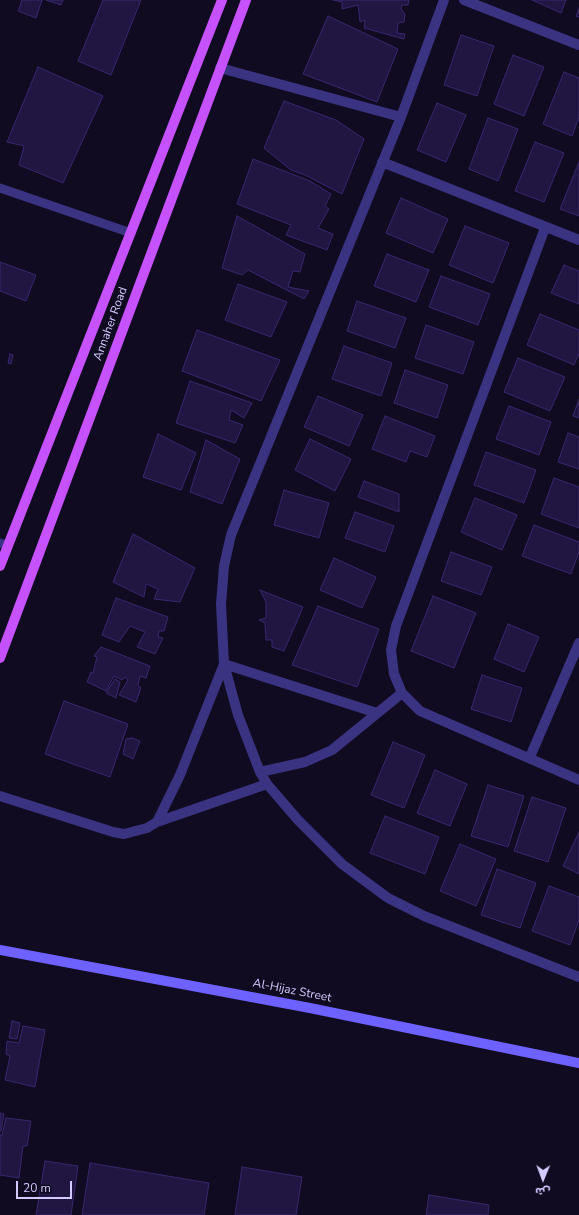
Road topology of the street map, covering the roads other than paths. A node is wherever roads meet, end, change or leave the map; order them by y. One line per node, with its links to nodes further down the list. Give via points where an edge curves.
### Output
1 (222, 0): 11 (main road, Annaher Road)
2 (246, 0): 6 (main road, Annaher Road)
3 (444, 0): 7 (street)
4 (464, 0): 5 (street)
5 (579, 45)
6 (220, 68): 7 (street); 16 (main road, Annaher Road)
7 (400, 116): 8 (street)
8 (382, 162): 10 (street); 17 (street, via 231,535 224,566 221,604)
9 (0, 188): 11 (lane)
10 (546, 228): 12 (street); 18 (street, via 396,626 391,650 394,674)
11 (131, 234): 13 (main road, Annaher Road)
12 (579, 240)
13 (4, 544): 14 (main road, Annaher Road)
14 (0, 566)
15 (579, 643): 20 (street)
16 (0, 658)
17 (224, 664): 19 (street); 21 (street, via 238,715); 25 (street, via 180,775)
18 (402, 692): 19 (street); 20 (street, via 420,711)
19 (377, 714): 21 (street, via 332,750 305,762)
20 (530, 757): 22 (street)
21 (260, 772): 23 (street)
22 (579, 780)
23 (267, 784): 25 (street); 27 (street, via 298,820 342,864 388,898 424,916)
24 (0, 796): 25 (street, via 124,834 136,832)
25 (157, 822)
26 (0, 950): 28 (main road, Al-Hijaz Street, via 310,1008)
27 (579, 977)
28 (579, 1063)

